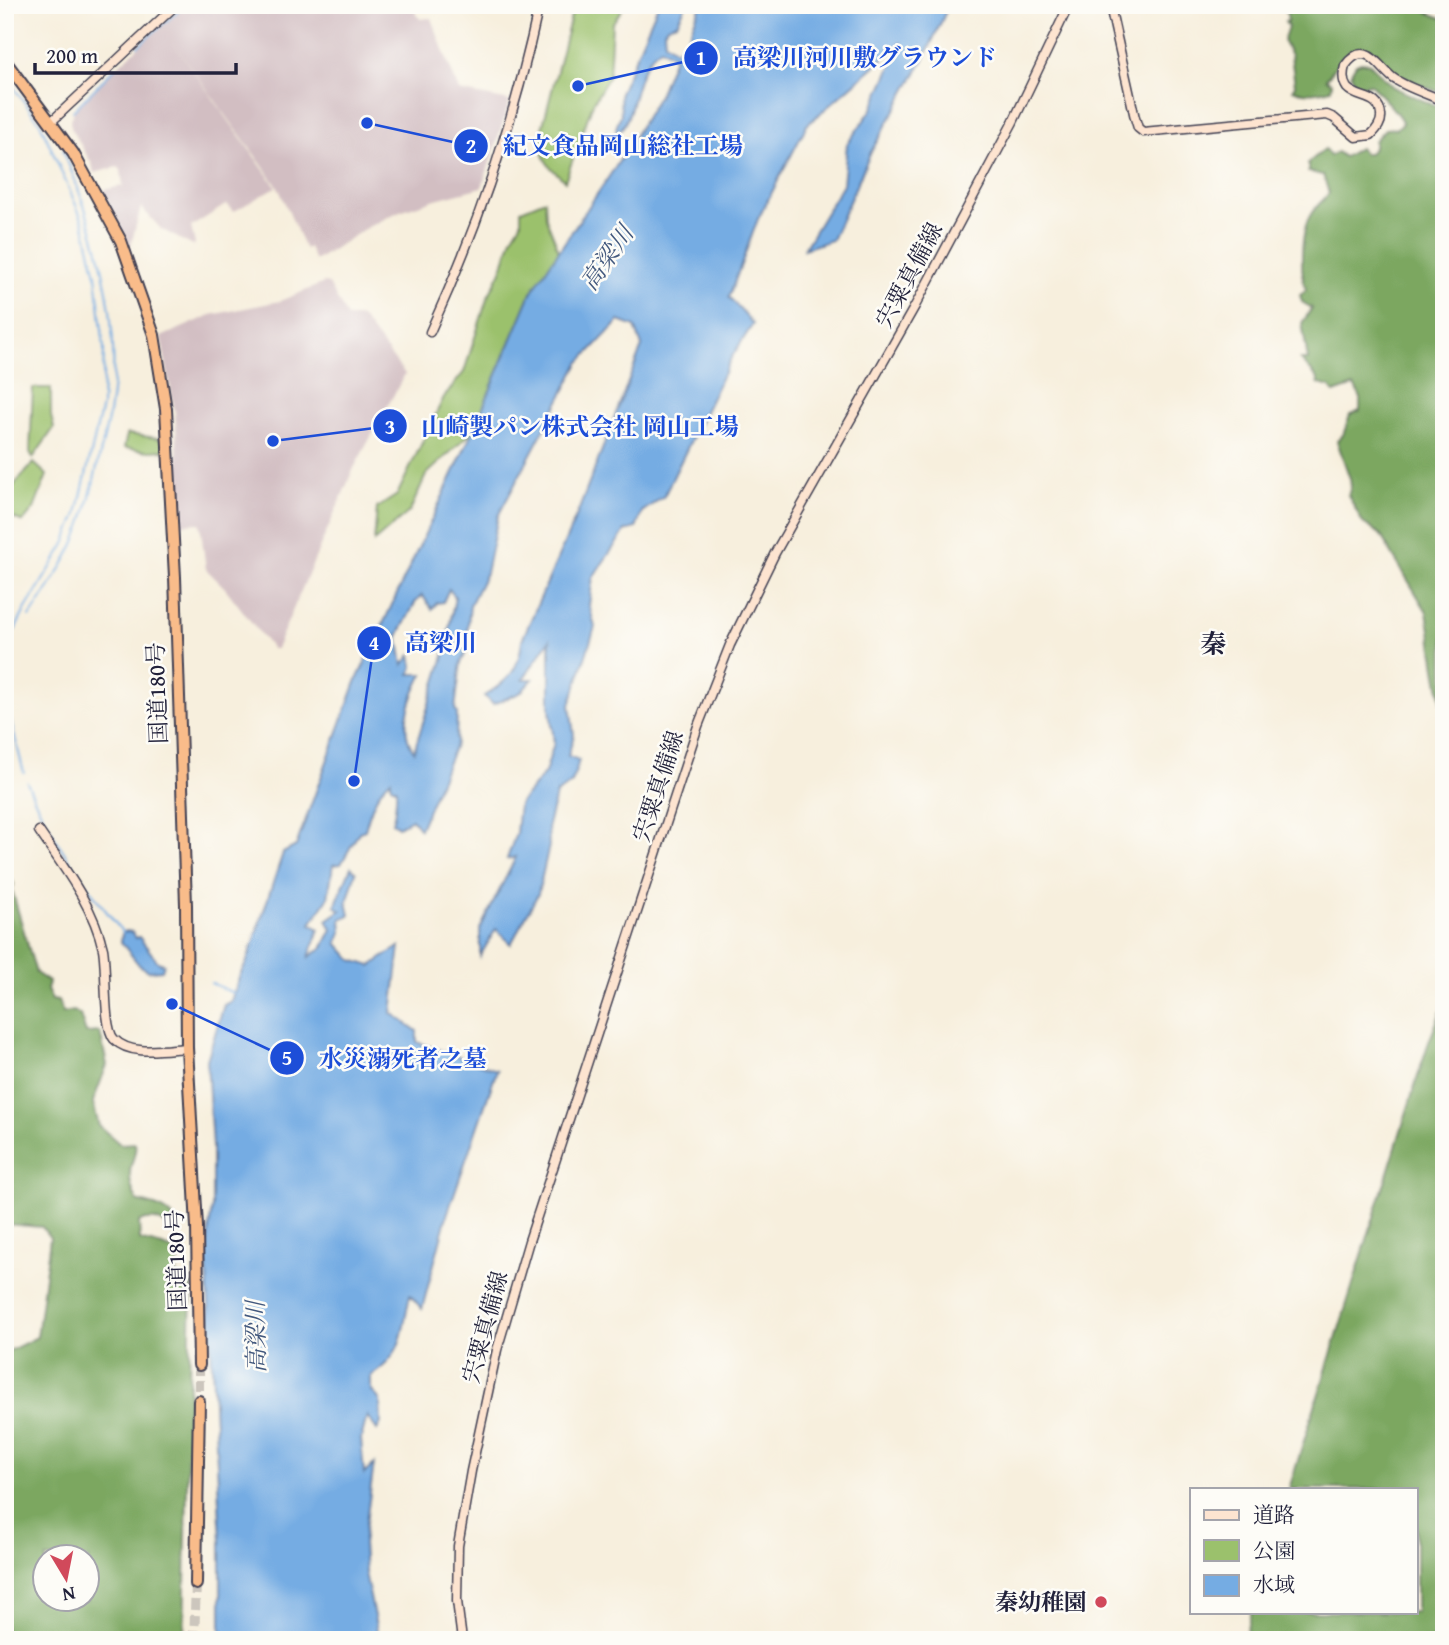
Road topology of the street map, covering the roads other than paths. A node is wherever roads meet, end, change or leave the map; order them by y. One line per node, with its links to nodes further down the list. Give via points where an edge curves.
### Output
1 (176, 5): 7 (main road)
2 (539, 5): 8 (main road, via 488,190)
3 (1069, 5): 14 (main road, 宍粟真備線, via 915,306 769,564 698,726 497,1350 458,1546)
4 (1112, 15): 6 (main road, via 1135,118 1143,132 1327,116 1356,136 1371,135 1380,122 1379,107 1347,88 1343,76 1349,60 1360,55 1373,57 1393,78)
5 (5, 61): 7 (highway, 国道180号)
6 (1444, 101)
7 (51, 121): 10 (highway, 国道180号, via 102,202 131,266 154,335 166,409 186,893)
8 (430, 332)
9 (40, 831): 10 (main road, via 99,933 106,967 107,1021 115,1041 146,1050)
10 (187, 1048): 11 (highway, 国道180号)
11 (199, 1365)
12 (200, 1405): 13 (highway)
13 (196, 1584)
14 (462, 1640)

